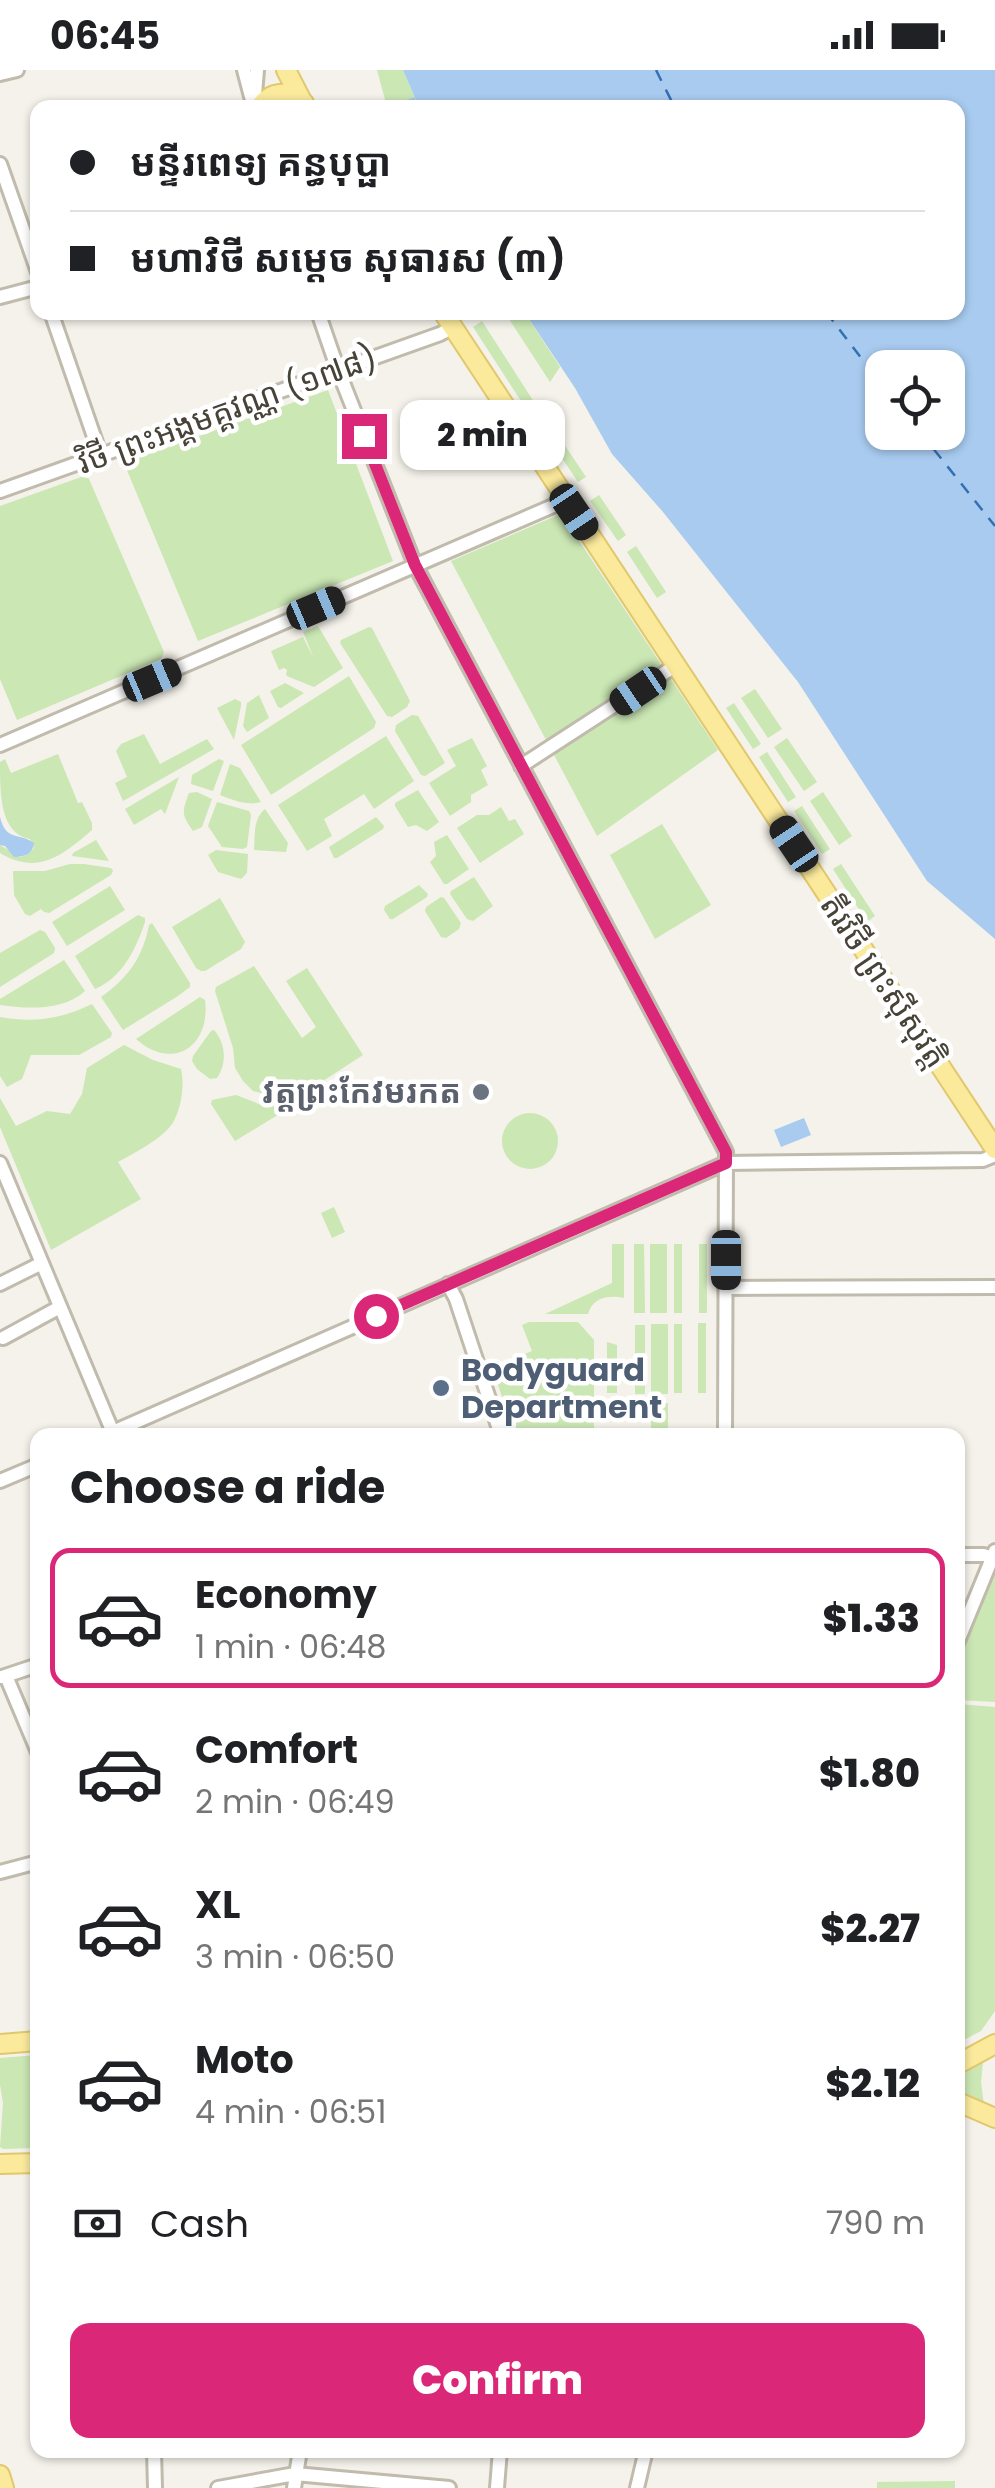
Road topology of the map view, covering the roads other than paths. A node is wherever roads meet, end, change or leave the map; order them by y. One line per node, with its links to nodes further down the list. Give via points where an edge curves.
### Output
1 (17, 70): 5 (street)
2 (244, 70): 6 (street)
3 (257, 70): 7 (street)
4 (286, 70): 10 (main road)
5 (0, 74)
6 (254, 100)
7 (256, 100)
8 (263, 100): 9 (main road, via 275,94)
9 (299, 100)
10 (302, 100)
11 (0, 164): 12 (street)
12 (30, 249)
13 (30, 289): 14 (street)
14 (0, 297)
15 (55, 320): 19 (street)
16 (321, 320): 18 (street)
17 (448, 320): 18 (street, វិថី ព្រះអង្គមគ្គវណ្ណ (១៧៨), via 440,334); 21 (main road, តីរវិថី ព្រះស៊ីសុវត្តិ)
18 (338, 370): 19 (street, វិថី ព្រះអង្គមគ្គវណ្ណ (១៧៨)); 22 (street)
19 (100, 454): 20 (street, វិថី ព្រះអង្គមគ្គវណ្ណ (១៧៨))
20 (0, 491)
21 (565, 498): 22 (street); 23 (main road, តីរវិថី ព្រះស៊ីសុវត្តិ)
22 (415, 565): 24 (street); 25 (street)
23 (676, 666): 25 (street); 26 (main road, តីរវិថី ព្រះស៊ីសុវត្តិ)
24 (0, 745)
25 (521, 766): 28 (street, via 726,1152)
26 (995, 1152): 28 (street, via 983,1160)
27 (0, 1163): 29 (street)
28 (726, 1163): 31 (street); 33 (street)
29 (42, 1263): 30 (street); 34 (street)
30 (0, 1284)
31 (448, 1284): 37 (street); 38 (street)
32 (995, 1287): 33 (street)
33 (726, 1288): 39 (street)
34 (60, 1307): 35 (street); 36 (street)
35 (3, 1338)
36 (109, 1428)
37 (124, 1428)
38 (499, 1428)
39 (725, 1428)
40 (30, 1468): 41 (street)
41 (0, 1481)
42 (994, 1554): 43 (street); 44 (street)
43 (965, 1555)
44 (965, 1624)
45 (30, 1669): 46 (street)
46 (3, 1677): 47 (street)
47 (30, 1733)
48 (30, 1864): 49 (street)
49 (0, 1872)
50 (30, 2042): 51 (main road)
51 (0, 2044)
52 (995, 2044): 53 (main road)
53 (965, 2060)
54 (965, 2105): 55 (main road)
55 (995, 2118)
56 (30, 2163): 57 (main road)
57 (0, 2164)
58 (154, 2458): 64 (street)
59 (499, 2458): 67 (street)
60 (644, 2458): 68 (street)
61 (0, 2474): 63 (main road)
62 (294, 2481): 65 (street); 66 (street)
63 (4, 2488)
64 (155, 2488)
65 (218, 2488)
66 (449, 2488)
67 (497, 2488)
68 (637, 2488)

